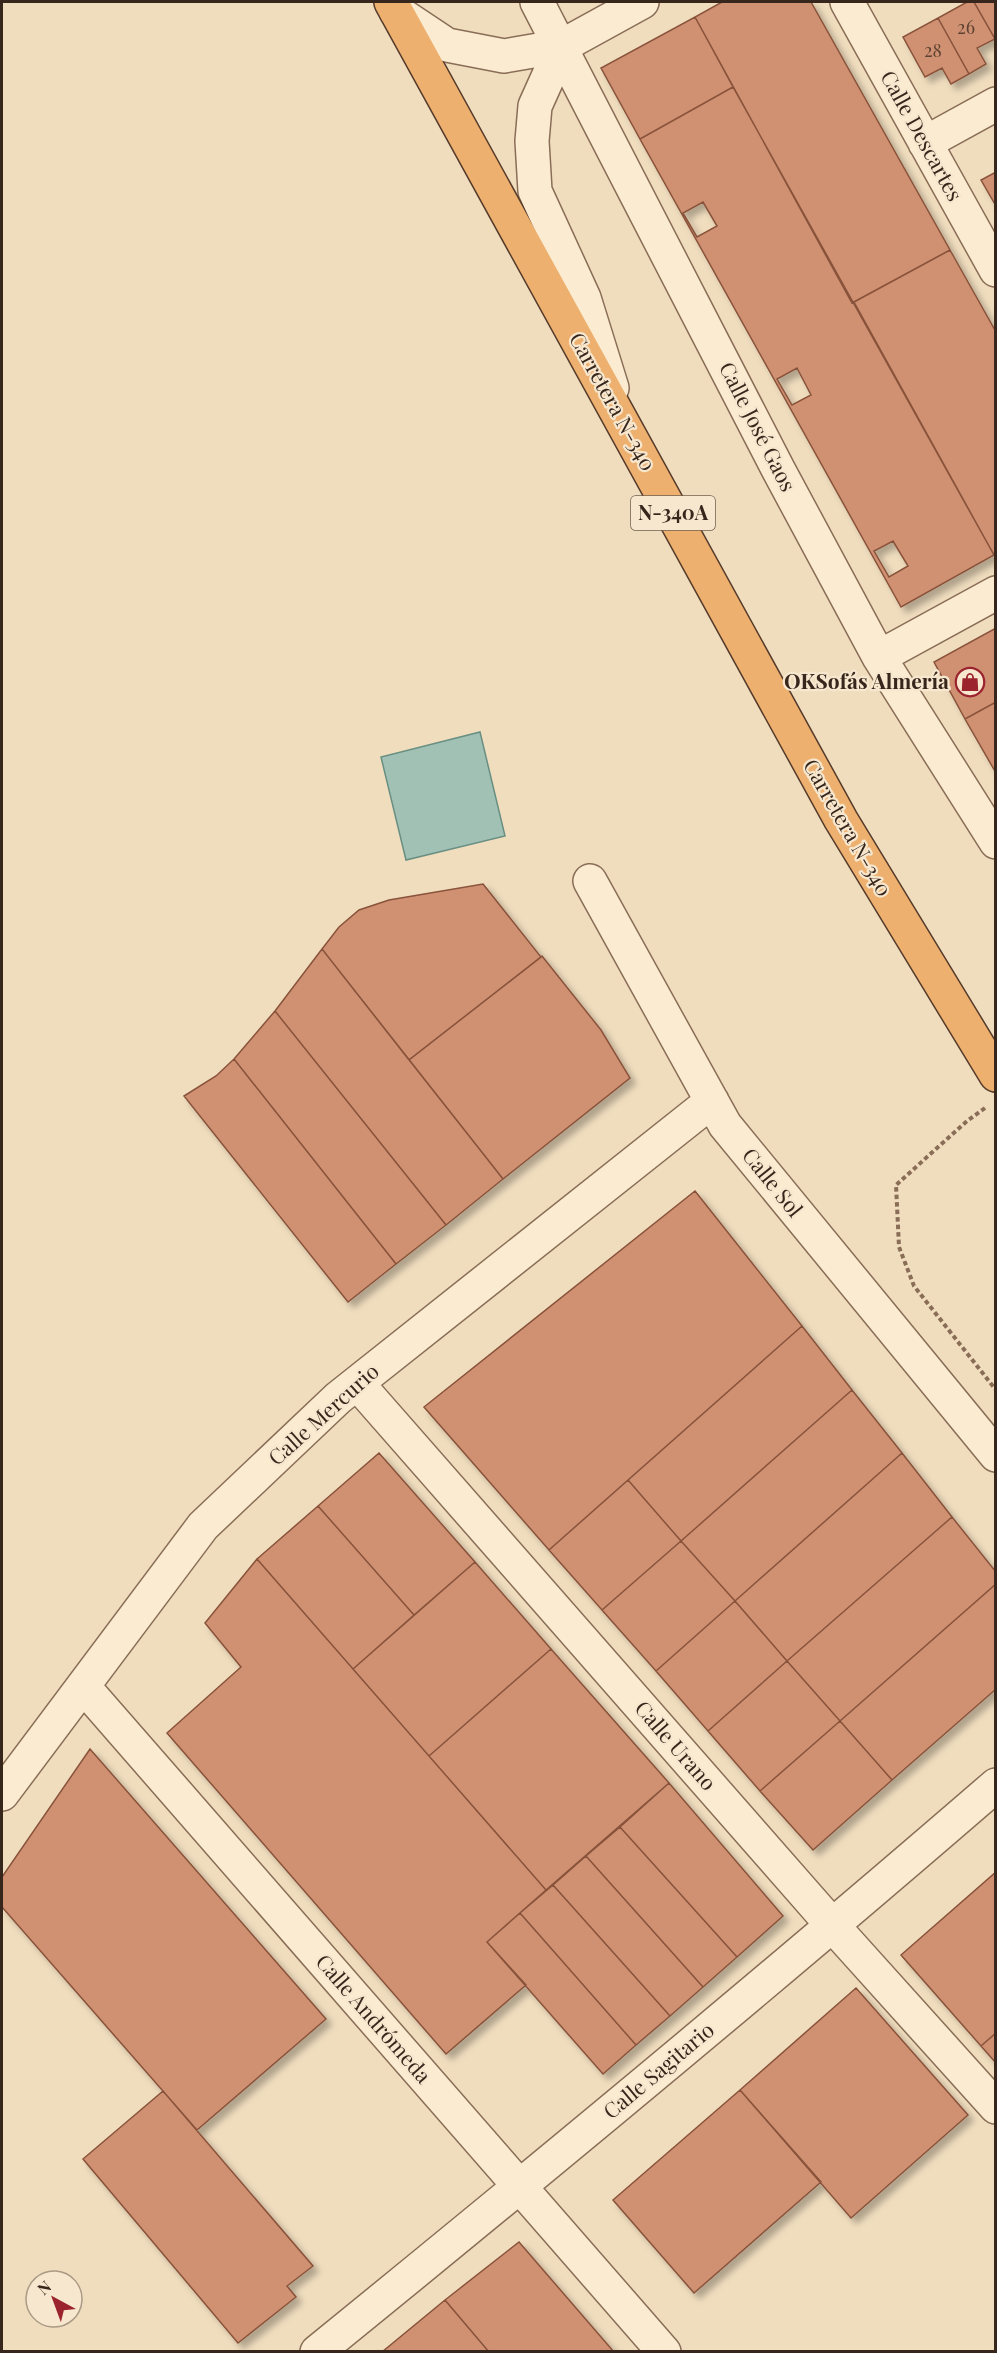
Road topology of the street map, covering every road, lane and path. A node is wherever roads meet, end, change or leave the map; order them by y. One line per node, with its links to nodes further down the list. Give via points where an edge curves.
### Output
1 (537, 2): 5 (street, Calle José Gaos)
2 (642, 2): 5 (street)
3 (847, 2): 7 (street, Calle Descartes)
4 (394, 6): 5 (street, via 447,45 504,56); 9 (highway, Carretera N-340 / N-340A)
5 (562, 46): 9 (street, via 535,106 535,191 584,298); 11 (street, Calle José Gaos)
6 (996, 104): 7 (street)
7 (925, 143): 8 (street, Calle Descartes)
8 (996, 270)
9 (621, 418): 14 (highway, Carretera N-340 / N-340A, via 841,820)
10 (996, 593): 11 (street)
11 (879, 657): 12 (street, Calle José Gaos)
12 (996, 842)
13 (590, 881): 17 (street, Calle Sol)
14 (962, 1020): 15 (highway, Carretera N-340 / N-340A); 16 (highway, Carretera N-340 / N-340A)
15 (996, 1054)
16 (996, 1075)
17 (712, 1101): 19 (street, Calle Mercurio); 21 (street, Calle Sol, via 725,1125)
18 (986, 1107): 20 (path, via 896,1185 898,1247 914,1286)
19 (357, 1383): 22 (street, Calle Mercurio, via 203,1526); 25 (street, Calle Urano)
20 (996, 1390)
21 (996, 1455)
22 (83, 1686): 24 (street, Calle Mercurio); 27 (street, Calle Andrómeda)
23 (996, 1785): 25 (street, Calle Sagitario)
24 (2, 1794)
25 (833, 1926): 26 (street, Calle Urano); 27 (street, Calle Sagitario)
26 (996, 2107)
27 (520, 2187): 28 (street, Calle Sagitario); 29 (street, Calle Andrómeda)
28 (317, 2352)
29 (664, 2352)

